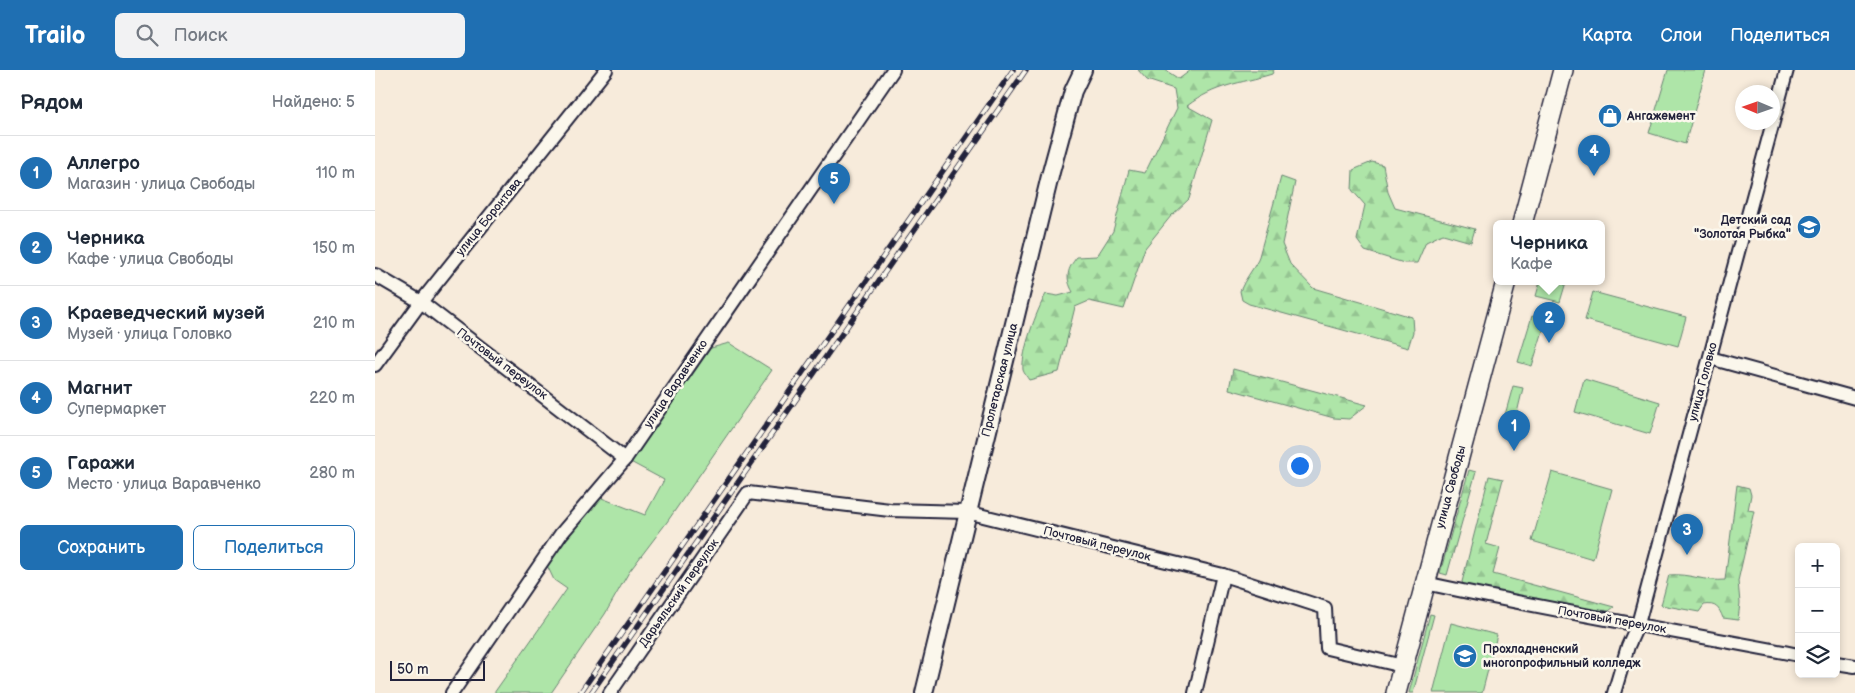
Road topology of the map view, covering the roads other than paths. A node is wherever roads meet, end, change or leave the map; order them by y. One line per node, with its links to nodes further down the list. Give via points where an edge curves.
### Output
1 (606, 70): 9 (street, улица Боронтова)
2 (893, 70): 13 (street, улица Варавченко)
3 (1083, 70): 15 (street, Пролетарская улица, via 1073,91 1051,172)
4 (1563, 70): 6 (main road)
5 (1787, 70): 10 (street, улица Головко)
6 (1523, 220)
7 (375, 275): 9 (street, Почтовый переулок)
8 (1505, 285): 17 (main road, улица Свободы)
9 (421, 302): 11 (street, улица Боронтова); 13 (street, Почтовый переулок)
10 (1710, 358): 12 (street); 18 (street, улица Головко)
11 (375, 365)
12 (1855, 398)
13 (625, 459): 23 (street, улица Варавченко, via 561,534)
14 (748, 493): 15 (street, Почтовый переулок, via 890,510); 24 (street, Дарьяльский переулок)
15 (967, 512): 16 (street, Почтовый переулок); 25 (street, Пролетарская улица)
16 (1223, 575): 21 (street, Почтовый переулок, via 1325,608 1327,648); 26 (street)
17 (1425, 584): 18 (street, Почтовый переулок); 21 (main road, улица Свободы)
18 (1638, 624): 19 (street, Почтовый переулок); 28 (street, улица Головко)
19 (1795, 655)
20 (1840, 664): 22 (street)
21 (1403, 666): 27 (main road, улица Свободы)
22 (1855, 666)
23 (452, 693)
24 (610, 693)
25 (923, 693)
26 (1195, 693)
27 (1395, 693)
28 (1614, 693)

